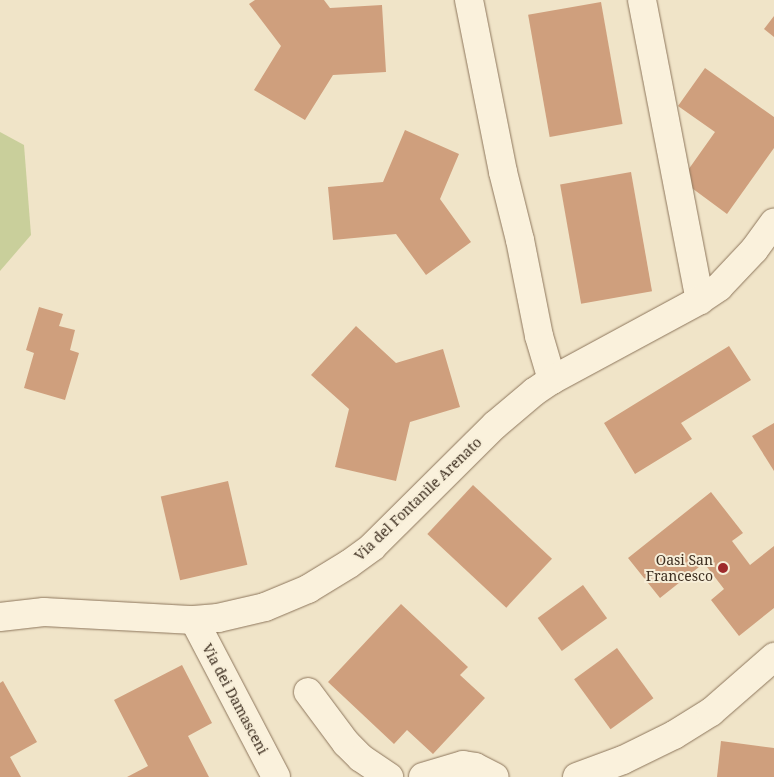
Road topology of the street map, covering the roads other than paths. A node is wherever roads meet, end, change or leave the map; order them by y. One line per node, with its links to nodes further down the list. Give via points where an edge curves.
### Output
1 (469, 0): 5 (street, via 503,172 539,336)
2 (642, 0): 4 (street)
3 (774, 222): 4 (street, Via del Fontanile Arenato, via 730,276)
4 (700, 300): 5 (street, Via del Fontanile Arenato)
5 (552, 380): 7 (street, Via del Fontanile Arenato, via 508,413 390,529 349,564 289,599 242,613)
6 (0, 617): 7 (street, Via del Fontanile Arenato, via 44,612)
7 (194, 620): 10 (street, Via dei Damasceni)
8 (774, 657): 14 (street, via 711,712 674,735 623,760)
9 (308, 692): 11 (street, via 346,743)
10 (276, 777)
11 (389, 777)
12 (423, 777): 13 (street, via 463,765)
13 (495, 777)
14 (577, 777)

